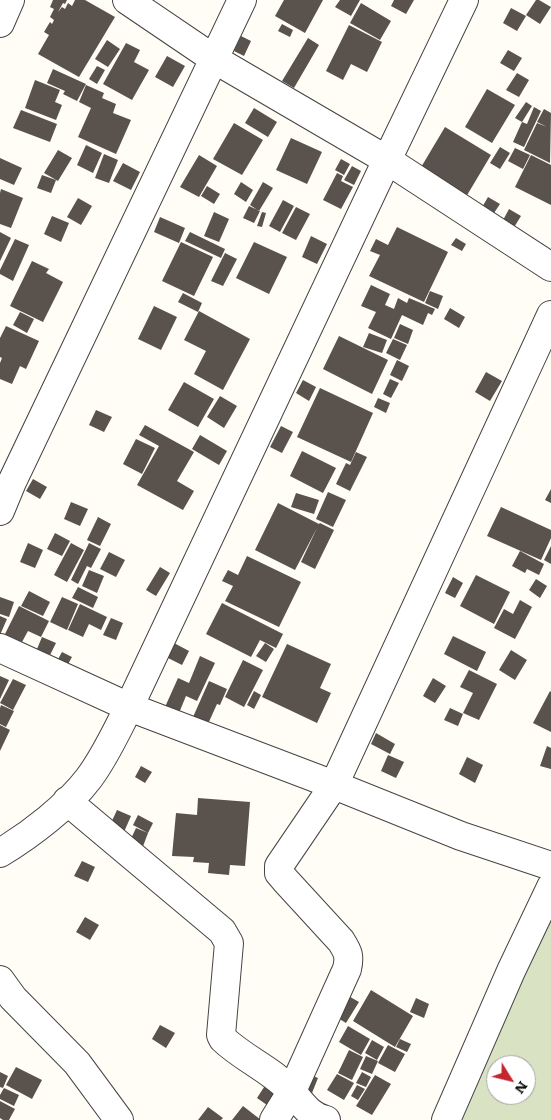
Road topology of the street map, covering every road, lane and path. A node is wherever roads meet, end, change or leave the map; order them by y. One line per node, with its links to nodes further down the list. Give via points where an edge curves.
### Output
1 (10, 0): 5 (street)
2 (127, 0): 6 (street)
3 (242, 0): 6 (street)
4 (464, 0): 7 (street)
5 (0, 23)
6 (214, 59): 7 (street); 10 (street)
7 (386, 160): 8 (street); 12 (street)
8 (551, 267)
9 (551, 315): 13 (street)
10 (0, 511)
11 (0, 648): 12 (street)
12 (129, 707): 13 (street); 14 (street, via 89,778)
13 (334, 785): 16 (street, via 461,836); 19 (street, via 279,866 285,880 342,941 349,959)
14 (67, 801): 15 (street); 19 (street, via 222,931 229,943 221,1035 227,1043)
15 (0, 853)
16 (551, 866)
17 (551, 887): 23 (street)
18 (0, 980): 20 (street, via 13,998 77,1063)
19 (292, 1091): 21 (street); 22 (street, via 305,1108)
20 (119, 1120)
21 (274, 1120)
22 (326, 1120)
23 (446, 1120)

